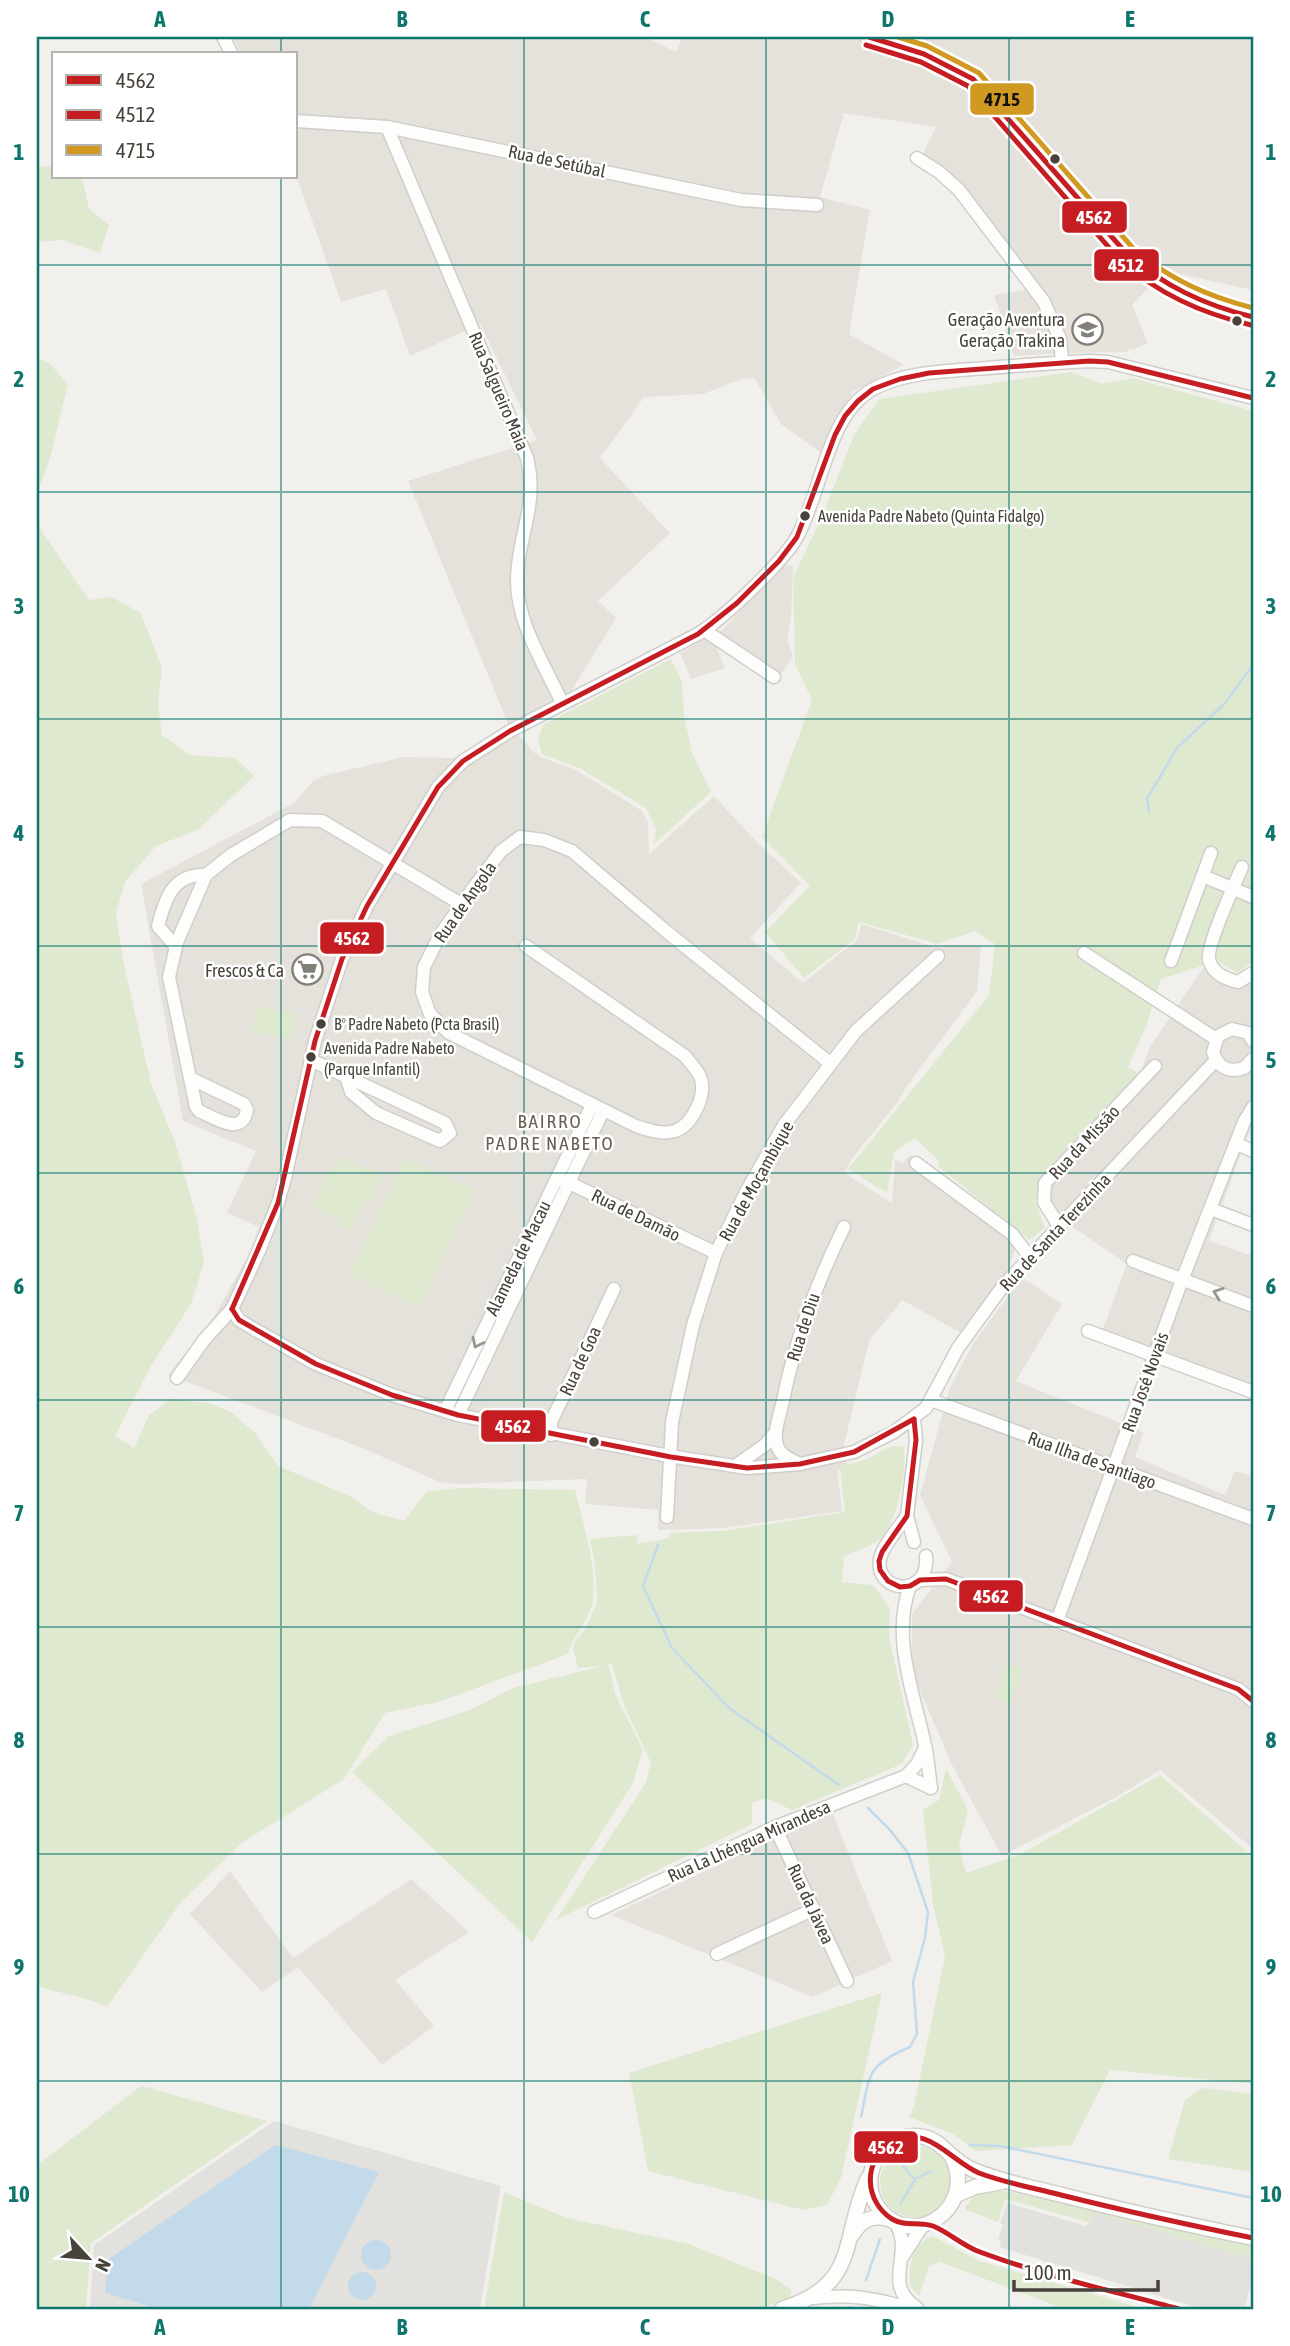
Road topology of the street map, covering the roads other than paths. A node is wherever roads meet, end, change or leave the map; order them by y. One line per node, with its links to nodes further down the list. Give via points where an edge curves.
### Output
1 (869, 37): 6 (main road, via 924,54 973,79 1144,270 1199,302)
2 (298, 121): 3 (street, Rua de Setúbal)
3 (387, 127): 5 (street, Rua de Setúbal, via 741,200); 11 (street, Rua Salgueiro Maia, via 527,458 531,498 517,572 518,596 526,625)
4 (917, 158): 7 (street, via 959,190 1044,302 1060,339)
5 (817, 205)
6 (1253, 317)
7 (1062, 362): 8 (street, via 1108,362); 9 (street, via 923,374 864,395 839,425 794,541)
8 (1253, 398)
9 (704, 630): 10 (street); 11 (street)
10 (774, 677)
11 (562, 703): 13 (street, via 474,753 449,773)
12 (1211, 853): 16 (street)
13 (393, 862): 15 (street, via 322,821 290,820); 19 (street); 29 (street, via 342,959)
14 (1242, 867): 17 (street)
15 (206, 875): 21 (street); 21 (street, via 181,881 166,895 158,926)
16 (1203, 876): 17 (street); 24 (street)
17 (1233, 888): 18 (street); 25 (street, via 1208,958 1225,978 1238,982)
18 (1253, 897)
19 (461, 904): 31 (street, Rua de Angola, via 501,851 520,838 544,840 572,851); 36 (street, Rua de Angola, via 424,967 422,992 430,1014 449,1033)
20 (526, 946): 36 (street, Rua de Angola, via 685,1056 701,1077 698,1105 690,1120 677,1130 657,1133)
21 (176, 947): 34 (street, via 169,977)
22 (1084, 953): 27 (street)
23 (938, 956): 31 (street, Rua de Moçambique, via 856,1031)
24 (1171, 961)
25 (1253, 973)
26 (1251, 1034): 27 (street, via 1232,1029)
27 (1216, 1039): 30 (street)
28 (1253, 1059): 30 (street, via 1237,1071)
29 (311, 1060): 33 (street); 52 (street, via 278,1203)
30 (1216, 1060): 44 (street, Rua de Santa Terezinha)
31 (831, 1064): 46 (street, Rua de Moçambique, via 784,1125)
32 (1155, 1066): 44 (street, Rua da Missão, via 1045,1183 1044,1202)
33 (346, 1076): 33 (street, via 351,1092 376,1113 440,1142 450,1133 445,1124)
34 (190, 1078): 34 (street, via 244,1104 245,1119 231,1125 199,1111)
35 (1253, 1107): 37 (street, Rua José Novais)
36 (598, 1108): 40 (street, Alameda de Macau); 41 (street, Alameda de Macau)
37 (1237, 1144): 38 (street); 42 (street, Rua José Novais)
38 (1253, 1151)
39 (916, 1163): 47 (street, via 1012,1234)
40 (557, 1176): 41 (street, Rua de Damão); 58 (street, Alameda de Macau, one-way to 58)
41 (570, 1183): 46 (street, Rua de Damão); 59 (street, Alameda de Macau)
42 (1211, 1209): 43 (street); 49 (street, Rua José Novais)
43 (1253, 1225)
44 (1059, 1226): 47 (street, Rua de Santa Terezinha)
45 (844, 1227): 61 (street, Rua de Diu, via 817,1282 792,1356)
46 (716, 1254): 63 (street, Rua de Moçambique, via 693,1325)
47 (1030, 1257): 57 (street, Rua de Santa Terezinha, via 958,1348)
48 (1133, 1261): 49 (street)
49 (1182, 1280): 51 (street, one-way to 49); 54 (street, Rua José Novais)
50 (614, 1289): 62 (street, Rua de Goa, via 551,1422)
51 (1253, 1306)
52 (232, 1309): 55 (street); 58 (street, Rua de Santa Terezinha, via 239,1320 316,1363)
53 (1088, 1331): 54 (street)
54 (1154, 1356): 56 (street); 66 (street, Rua José Novais)
55 (177, 1378)
56 (1253, 1392)
57 (931, 1400): 60 (street, Rua de Santa Terezinha); 66 (street, Rua Ilha de Santiago)
58 (445, 1411): 59 (street, Rua de Santa Terezinha)
59 (458, 1415): 62 (street, Rua de Santa Terezinha)
60 (914, 1419): 64 (street, Rua de Santa Terezinha, via 854,1452); 67 (street, via 916,1440)
61 (776, 1432): 64 (street, via 778,1448); 65 (street)
62 (551, 1435): 63 (street, Rua de Santa Terezinha)
63 (669, 1456): 65 (street, Rua de Santa Terezinha); 68 (street, Rua de Moçambique)
64 (800, 1464): 65 (street, Rua de Santa Terezinha)
65 (735, 1466)
66 (1114, 1468): 69 (street, Rua Ilha de Santiago); 77 (street, Rua José Novais)
67 (907, 1516): 70 (street); 71 (street)
68 (667, 1517)
69 (1253, 1519)
70 (914, 1542): 71 (street, via 896,1540); 72 (street)
71 (888, 1545): 74 (street, via 879,1561)
72 (926, 1556): 73 (street); 75 (street, via 927,1566)
73 (946, 1579): 75 (street); 77 (street)
74 (888, 1581): 75 (street, via 900,1587); 76 (street)
75 (915, 1583): 76 (street)
76 (902, 1610): 79 (street, via 910,1688)
77 (1057, 1621): 78 (street, via 1238,1689)
78 (1253, 1701)
79 (925, 1748): 80 (street); 80 (street, via 931,1788)
80 (906, 1776): 81 (street, Rua La Lhéngua Mirandesa)
81 (775, 1827): 82 (street, Rua da Jávea); 83 (street, Rua La Lhéngua Mirandesa)
82 (814, 1909): 84 (street); 85 (street, Rua da Jávea)
83 (594, 1912)
84 (717, 1954)
85 (847, 1980)
86 (952, 2157): 87 (street, via 933,2140 907,2137 884,2148); 88 (street, via 976,2171); 89 (street, via 959,2180)
87 (871, 2170): 90 (street, via 873,2198); 93 (street)
88 (1010, 2181): 89 (street, via 990,2183); 92 (street)
89 (957, 2196): 91 (street, via 946,2213)
90 (892, 2220): 91 (street); 93 (street, via 879,2216 865,2220); 94 (street, via 901,2235)
91 (923, 2225): 94 (street)
92 (1253, 2238)
93 (850, 2239): 95 (street, via 836,2276)
94 (902, 2257): 98 (street, via 899,2287)
95 (813, 2298): 96 (street); 97 (street, via 852,2295)
96 (782, 2309)
97 (913, 2309)
98 (919, 2309)

